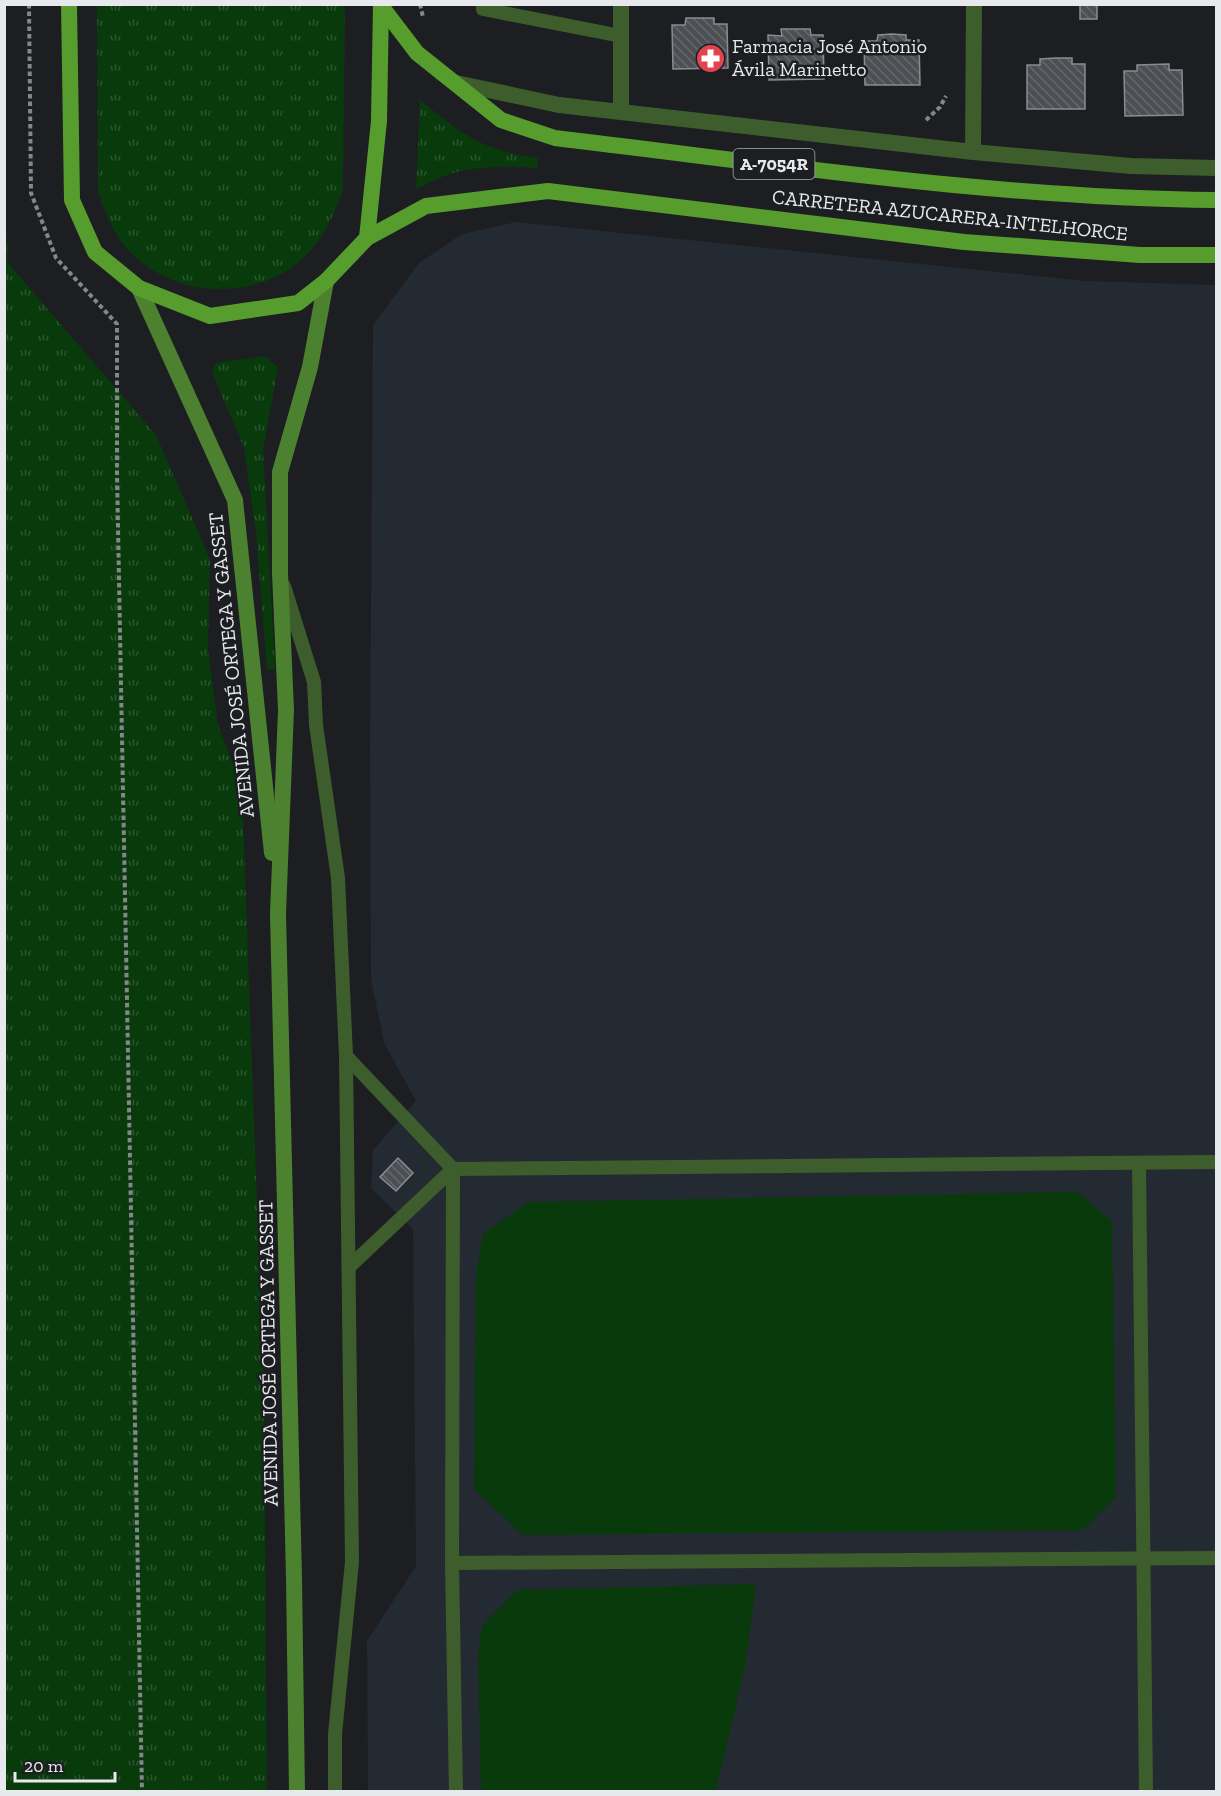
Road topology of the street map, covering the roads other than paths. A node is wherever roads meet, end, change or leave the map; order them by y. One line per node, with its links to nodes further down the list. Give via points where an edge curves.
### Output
1 (69, 4): 15 (main road, CARRETERA AZUCARERA-INTELHORCE, via 72,200 95,252)
2 (483, 4): 6 (lane, via 483,9)
3 (621, 4): 6 (street)
4 (974, 4): 9 (street)
5 (381, 6): 7 (main road, CARRETERA AZUCARERA-INTELHORCE / A-7054R, via 417,53); 12 (main road, via 379,121)
6 (621, 36): 8 (street)
7 (456, 83): 8 (street, CARRETERA AZUCARERA-INTELHORCE, via 559,105); 11 (main road, CARRETERA AZUCARERA-INTELHORCE / A-7054R, via 501,120 555,138 970,187 1134,200)
8 (621, 111): 9 (street, CARRETERA AZUCARERA-INTELHORCE)
9 (973, 152): 10 (street, CARRETERA AZUCARERA-INTELHORCE, via 1131,166)
10 (1216, 168)
11 (1216, 200)
12 (367, 238): 13 (main road, CARRETERA AZUCARERA-INTELHORCE, via 426,206 548,190 964,242 1140,255); 14 (main road, CARRETERA AZUCARERA-INTELHORCE)
13 (1216, 255)
14 (326, 280): 15 (main road, CARRETERA AZUCARERA-INTELHORCE, via 298,303 210,316); 16 (main road, AVENIDA JOSÉ ORTEGA Y GASSET, via 310,367 280,472)
15 (139, 288): 17 (main road, AVENIDA JOSÉ ORTEGA Y GASSET, via 235,500)
16 (280, 573): 17 (main road, AVENIDA JOSÉ ORTEGA Y GASSET, via 286,710); 18 (lane, via 314,682 316,725 338,878)
17 (278, 914): 26 (main road, AVENIDA JOSÉ ORTEGA Y GASSET)
18 (346, 1056): 21 (lane); 22 (lane)
19 (1216, 1162): 20 (lane)
20 (1139, 1163): 21 (lane); 24 (lane)
21 (453, 1169): 22 (lane); 25 (lane)
22 (349, 1267): 27 (lane, via 352,1562 334,1734)
23 (1216, 1558): 24 (lane)
24 (1143, 1559): 25 (lane); 29 (lane)
25 (452, 1563): 28 (lane)
26 (297, 1791)
27 (335, 1791)
28 (456, 1791)
29 (1146, 1791)

